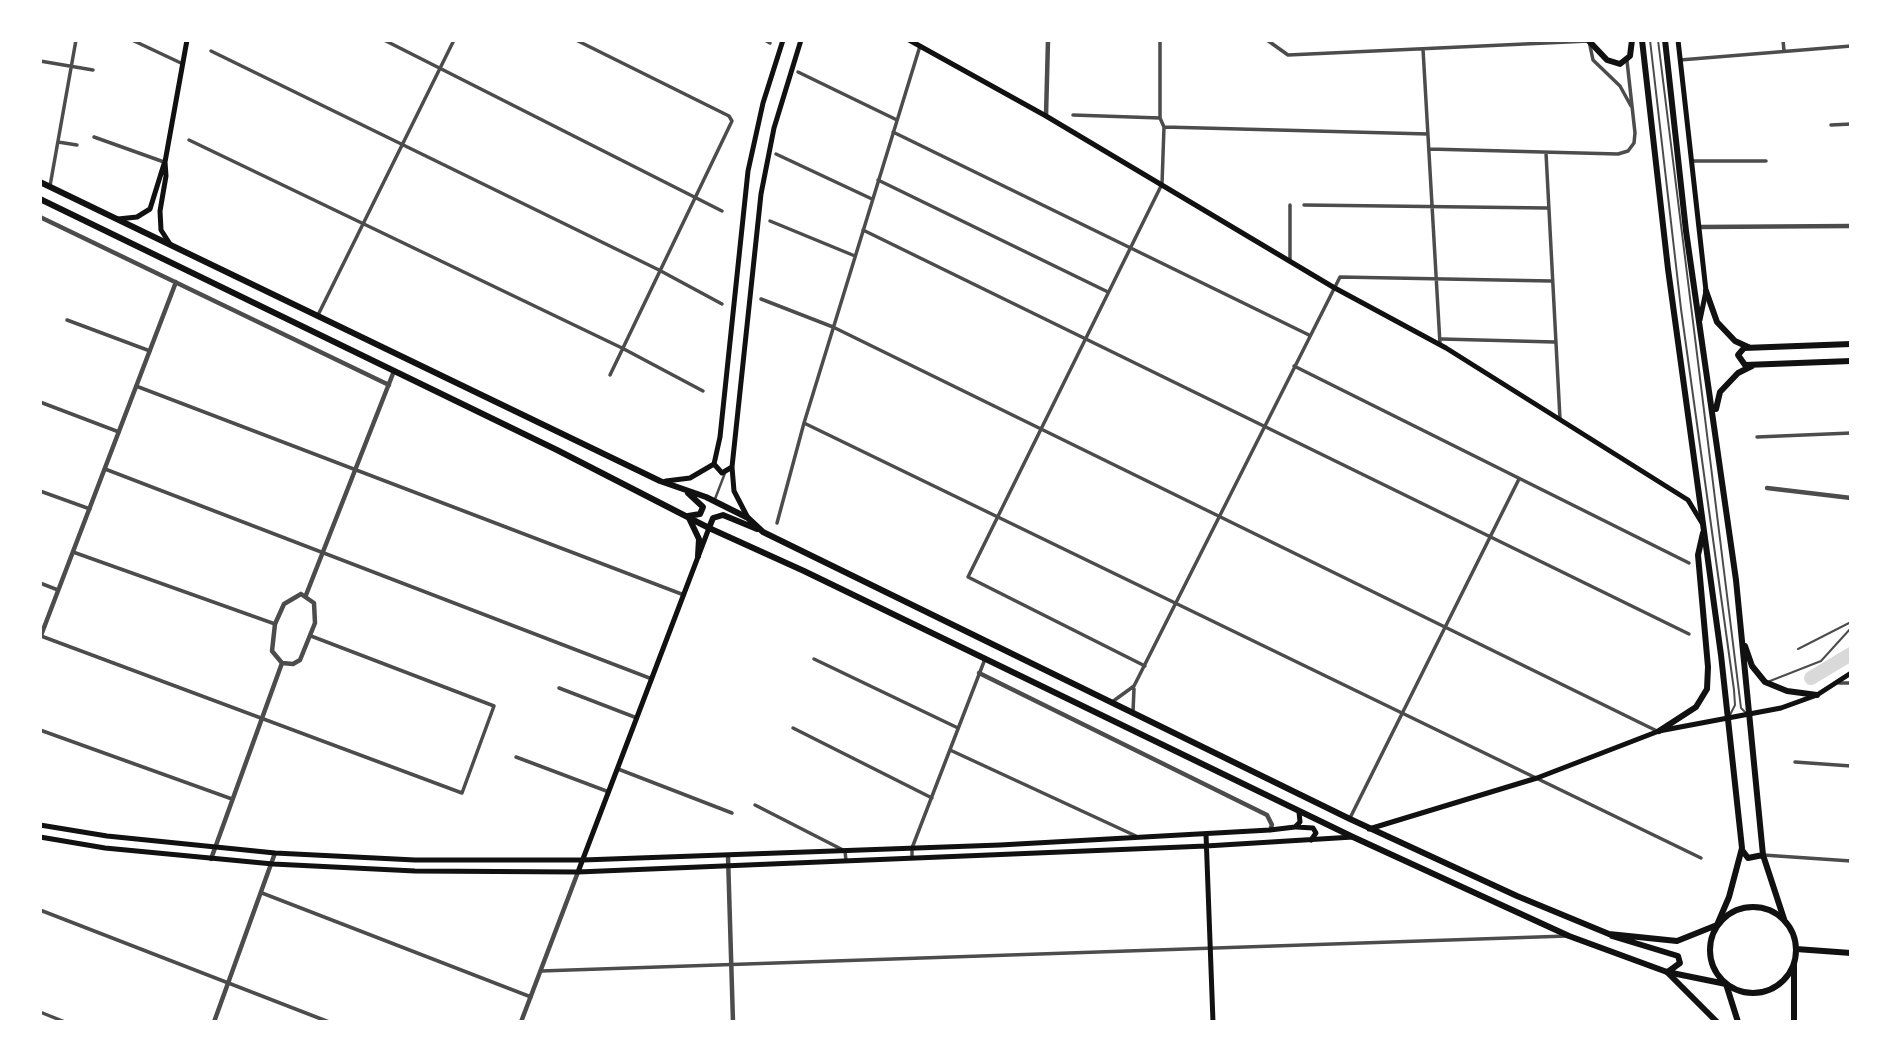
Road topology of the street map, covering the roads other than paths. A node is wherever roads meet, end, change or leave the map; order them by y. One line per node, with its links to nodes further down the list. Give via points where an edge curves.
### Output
1 (76, 40): 30 (street)
2 (132, 40): 29 (street)
3 (187, 40): 29 (main road)
4 (384, 40): 31 (street)
5 (454, 40): 31 (street)
6 (576, 40): 59 (street, via 729,116 732,121)
7 (783, 40): 118 (main road, via 748,171)
8 (801, 40): 119 (main road, via 763,181)
9 (909, 40): 21 (main road)
10 (1048, 40): 36 (street)
11 (1160, 40): 37 (street)
12 (1267, 40): 23 (street, via 1288,55)
13 (1632, 40): 28 (main road)
14 (1642, 40): 137 (main road)
15 (1650, 40): 177 (lane, via 1734,690 1735,705)
16 (1658, 40): 174 (lane, via 1741,708)
17 (1665, 40): 91 (main road)
18 (1678, 40): 26 (main road)
19 (1783, 40): 25 (street)
20 (1589, 41): 23 (street); 28 (main road, via 1611,62); 34 (street, via 1594,60 1620,86)
21 (920, 46): 36 (main road); 38 (street)
22 (1851, 46): 25 (street)
23 (1423, 49): 43 (street)
24 (211, 51): 48 (street)
25 (1784, 51): 26 (street)
26 (1680, 60): 52 (main road)
27 (40, 61): 30 (street)
28 (1627, 61): 34 (street)
29 (183, 64): 54 (main road)
30 (71, 67): 32 (street); 46 (street)
31 (441, 68): 48 (street); 59 (street)
32 (93, 71)
33 (798, 72): 38 (street)
34 (1631, 106): 51 (street, via 1635,140 1628,151)
35 (1073, 115): 37 (street)
36 (1046, 116): 57 (main road)
37 (1160, 118): 41 (street)
38 (897, 120): 42 (street)
39 (1851, 124): 40 (street)
40 (1832, 125)
41 (1164, 127): 43 (street); 57 (street)
42 (893, 132): 55 (street); 77 (street)
43 (1429, 134): 49 (street)
44 (94, 137): 54 (street)
45 (189, 140): 72 (street)
46 (58, 142): 47 (street); 58 (street)
47 (77, 145)
48 (403, 145): 72 (street); 80 (street)
49 (1429, 149): 51 (street); 64 (street)
50 (776, 153): 61 (street)
51 (1546, 153): 65 (street)
52 (1691, 161): 53 (street); 74 (main road)
53 (1766, 161)
54 (165, 162): 66 (main road); 67 (main road)
55 (878, 180): 61 (street); 86 (street)
56 (40, 182): 58 (main road)
57 (1163, 184): 77 (street); 79 (main road)
58 (50, 186): 70 (main road)
59 (696, 197): 68 (street); 80 (street)
60 (40, 199): 104 (main road)
61 (873, 199): 75 (street)
62 (1290, 205): 79 (street)
63 (1304, 205): 64 (street)
64 (1434, 207): 65 (street); 81 (street)
65 (1548, 208): 82 (street)
66 (150, 209): 67 (main road, via 153,216); 70 (main road, via 137,217)
67 (160, 211): 76 (main road, via 161,230)
68 (722, 211)
69 (40, 217): 83 (street)
70 (115, 219): 76 (main road)
71 (770, 221): 78 (street)
72 (365, 222): 89 (street); 98 (street)
73 (1851, 226): 74 (street)
74 (1700, 227): 85 (main road)
75 (863, 230): 78 (street); 94 (street)
76 (172, 246): 89 (main road)
77 (1130, 248): 86 (street); 93 (street)
78 (855, 256): 92 (street)
79 (1290, 260): 84 (main road)
80 (659, 270): 88 (street); 98 (street)
81 (1437, 277): 82 (street); 84 (street, via 1346,275); 95 (street)
82 (1551, 281): 96 (street)
83 (176, 282): 100 (street); 106 (street)
84 (1333, 287): 93 (street); 95 (main road)
85 (1706, 291): 91 (main road); 99 (main road, via 1717,322 1735,341)
86 (1108, 292): 94 (street)
87 (761, 299): 92 (street)
88 (722, 304)
89 (317, 317): 124 (main road)
90 (67, 320): 100 (street)
91 (1700, 320): 110 (main road)
92 (833, 327): 112 (street); 114 (street)
93 (1309, 335): 103 (street)
94 (1085, 338): 113 (street); 114 (street)
95 (1441, 342): 96 (street); 111 (main road)
96 (1554, 342): 111 (street)
97 (1851, 344): 99 (main road)
98 (622, 348): 105 (street); 108 (street)
99 (1750, 348): 102 (main road, via 1741,350 1739,359)
100 (150, 351): 107 (street)
101 (1851, 361): 102 (main road)
102 (1753, 365): 110 (main road, via 1720,392)
103 (1294, 366): 113 (street); 123 (street)
104 (394, 371): 106 (street); 131 (main road)
105 (610, 375)
106 (389, 385): 121 (street)
107 (136, 387): 115 (street); 121 (street)
108 (703, 391)
109 (40, 402): 115 (street)
110 (1715, 415): 156 (main road)
111 (1560, 419): 137 (main road, via 1688,500)
112 (804, 423): 133 (street); 135 (street)
113 (1264, 426): 132 (street); 139 (street)
114 (1041, 429): 132 (street); 133 (street)
115 (119, 432): 120 (street)
116 (1851, 433): 117 (street)
117 (1757, 437)
118 (714, 464): 122 (main road); 124 (main road, via 690,478)
119 (732, 467): 122 (main road); 134 (main road, via 734,491)
120 (105, 469): 130 (street); 141 (street)
121 (355, 470): 141 (street); 147 (street)
122 (725, 472): 129 (street)
123 (1520, 479): 139 (street); 143 (street)
124 (660, 481): 127 (main road)
125 (1767, 488): 128 (street)
126 (40, 491): 130 (street)
127 (686, 492): 129 (main road); 131 (main road, via 704,509)
128 (1851, 498)
129 (715, 501): 134 (main road)
130 (90, 509): 140 (street)
131 (688, 516): 136 (main road); 142 (main road, via 699,539)
132 (1219, 516): 148 (street); 151 (street)
133 (998, 517): 148 (street); 161 (street, via 968,578)
134 (748, 518): 138 (main road)
135 (777, 523)
136 (709, 528): 138 (main road, via 713,518 723,516); 142 (main road); 159 (main road)
137 (1704, 528): 177 (main road); 181 (main road, via 1698,555 1707,689 1696,707)
138 (763, 532): 171 (main road)
139 (1491, 537): 151 (street); 153 (street)
140 (73, 552): 145 (street); 150 (street)
141 (323, 553): 146 (street); 164 (street)
142 (698, 556): 147 (main road)
143 (1689, 563)
144 (40, 583): 145 (street)
145 (58, 590): 155 (street)
146 (306, 595): 150 (street, via 290,598); 154 (street, via 317,613)
147 (684, 595): 164 (main road)
148 (1176, 603): 161 (street); 173 (street)
149 (1851, 622): 157 (lane)
150 (275, 624): 160 (street, via 272,651)
151 (1446, 627): 173 (street); 181 (street)
152 (1851, 628): 165 (lane, via 1821,661)
153 (1689, 634)
154 (311, 636): 160 (street, via 300,660); 175 (street, via 494,706 462,793)
155 (41, 637): 175 (street)
156 (1742, 639): 165 (main road, via 1752,666); 174 (main road)
157 (1798, 649)
158 (814, 659): 179 (street)
159 (985, 659): 162 (street); 192 (main road)
160 (282, 663): 175 (street)
161 (1144, 666): 168 (street)
162 (979, 673): 179 (street); 198 (street, via 1267,816)
163 (1851, 673): 166 (main road)
164 (652, 679): 176 (main road)
165 (1765, 682): 170 (main road)
166 (1836, 683): 167 (street); 170 (main road)
167 (1851, 683)
168 (1134, 687): 171 (street); 172 (street)
169 (559, 688): 176 (street)
170 (1817, 695): 174 (main road)
171 (1111, 703): 172 (main road)
172 (1134, 713): 194 (main road)
173 (1403, 713): 187 (street); 194 (street)
174 (1749, 716): 177 (main road); 213 (main road)
175 (262, 717): 190 (street)
176 (637, 718): 186 (main road)
177 (1728, 720): 181 (main road); 208 (main road)
178 (793, 728): 189 (street)
179 (958, 728): 182 (street)
180 (40, 730): 190 (street)
181 (1659, 732): 187 (main road)
182 (950, 750): 189 (street); 201 (street)
183 (516, 757): 188 (street)
184 (1796, 762): 185 (street)
185 (1851, 766)
186 (618, 769): 188 (main road); 193 (street)
187 (1537, 778): 197 (main road); 215 (street)
188 (609, 792): 218 (main road)
189 (932, 798): 207 (street)
190 (232, 799): 206 (street)
191 (755, 806): 210 (street)
192 (1299, 812): 196 (main road, via 1300,822); 202 (main road)
193 (732, 813)
194 (1350, 820): 197 (main road)
195 (40, 825): 206 (main road)
196 (1295, 827): 198 (main road); 203 (main road, via 1313,828 1316,833)
197 (1369, 829): 228 (main road)
198 (1270, 830): 199 (main road)
199 (1206, 834): 201 (main road); 205 (main road)
200 (40, 837): 216 (main road)
201 (1139, 837): 204 (main road); 209 (main road)
202 (1353, 837): 203 (main road); 229 (main road)
203 (1311, 840): 205 (main road)
204 (1000, 845): 207 (main road); 212 (main road)
205 (1206, 846): 209 (main road); 231 (main road)
206 (214, 847): 211 (main road); 216 (street)
207 (912, 848): 210 (main road); 217 (street)
208 (1742, 848): 213 (main road, via 1748,858); 227 (main road)
209 (1139, 849): 212 (main road)
210 (845, 851): 214 (main road); 219 (street)
211 (275, 853): 218 (main road, via 415,860); 221 (street)
212 (1000, 855): 217 (main road)
213 (1763, 855): 220 (street); 226 (main road)
214 (727, 856): 218 (main road); 222 (street)
215 (1701, 858)
216 (211, 859): 221 (main road)
217 (912, 859): 219 (main road)
218 (583, 860): 223 (main road)
219 (846, 861): 222 (main road)
220 (1851, 861)
221 (273, 864): 223 (main road); 224 (street)
222 (728, 867): 223 (main road); 233 (street)
223 (578, 872): 235 (street)
224 (262, 893): 237 (street); 239 (street)
225 (40, 910): 237 (street)
226 (1784, 919): 227 (main road, via 1762,908 1745,907); 230 (main road)
227 (1717, 925): 228 (main road, via 1677,941); 238 (main road, via 1710,958)
228 (1609, 934): 236 (main road, via 1621,942 1678,956 1678,965)
229 (1569, 936): 231 (street); 236 (main road)
230 (1796, 949): 232 (main road); 234 (main road)
231 (1210, 950): 233 (street); 246 (main road)
232 (1851, 953)
233 (731, 965): 235 (street); 245 (street)
234 (1794, 965): 238 (main road, via 1779,985 1762,992 1743,992); 249 (main road)
235 (541, 971): 239 (street)
236 (1667, 972): 238 (main road); 247 (main road)
237 (228, 984): 242 (street); 243 (street)
238 (1726, 984): 248 (main road)
239 (531, 997): 244 (street)
240 (40, 1012): 241 (street)
241 (65, 1022)
242 (214, 1022)
243 (329, 1022)
244 (521, 1022)
245 (733, 1022)
246 (1213, 1022)
247 (1717, 1022)
248 (1738, 1022)
249 (1794, 1022)

